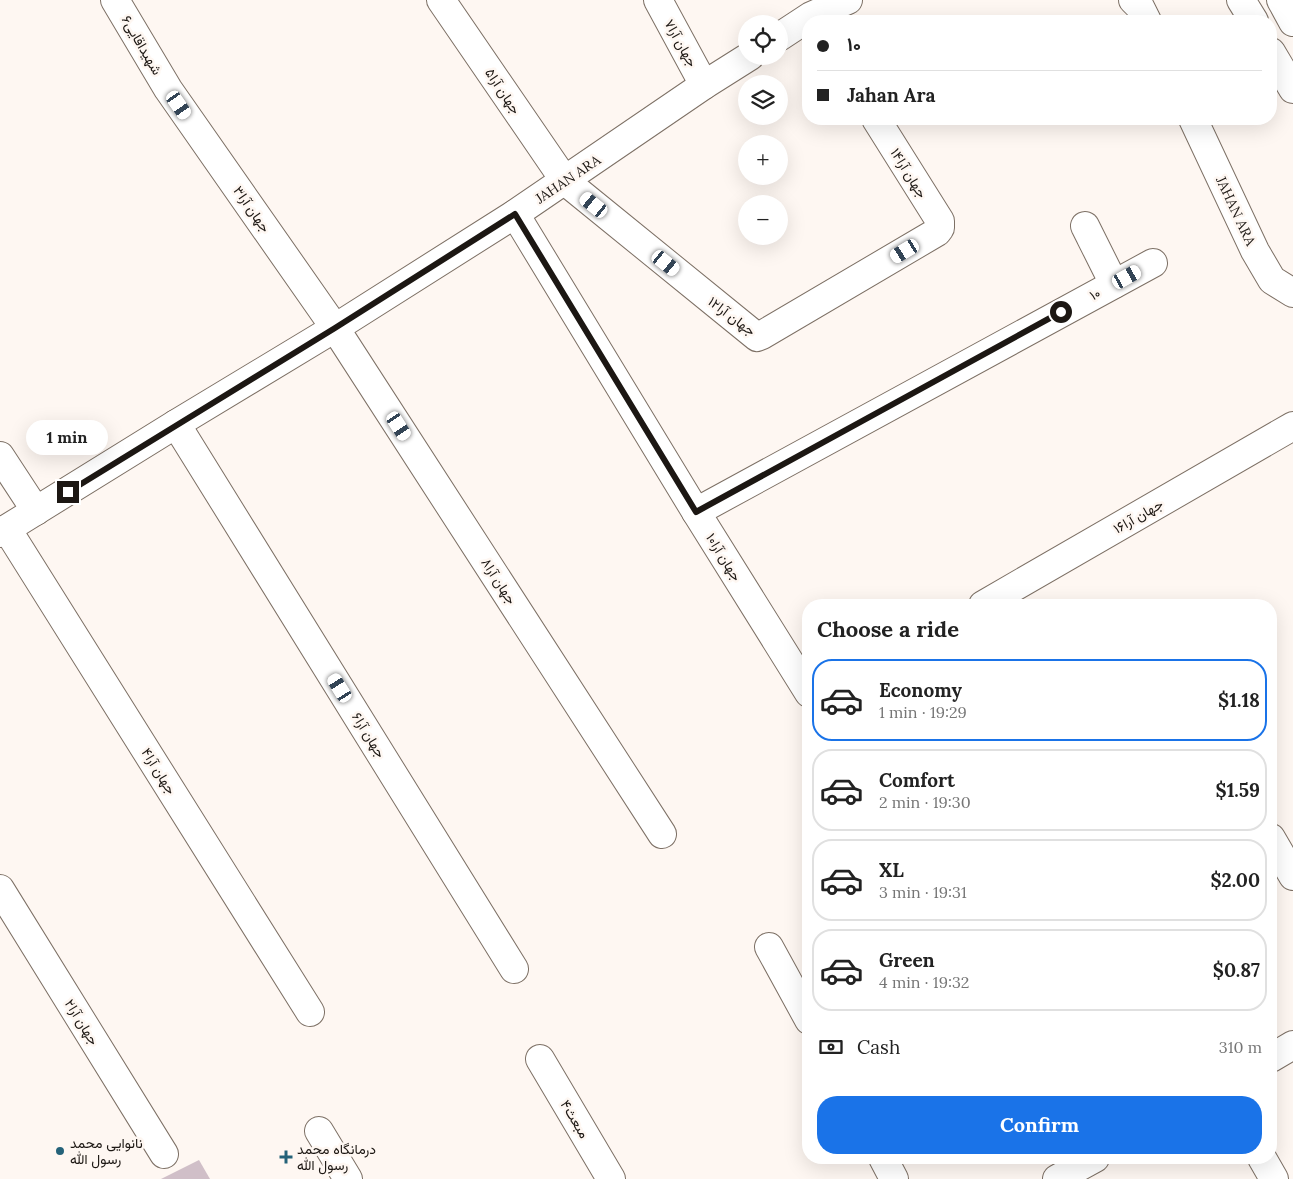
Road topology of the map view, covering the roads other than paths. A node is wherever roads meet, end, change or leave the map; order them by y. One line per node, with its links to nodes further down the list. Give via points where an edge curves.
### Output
1 (116, 0): 18 (street, شهیداقایی۶)
2 (441, 0): 21 (street, جهان آرا۵)
3 (658, 0): 16 (street, جهان آرا۷)
4 (848, 0): 8 (street)
5 (1133, 0): 9 (street)
6 (1241, 0): 10 (street)
7 (1281, 0): 11 (street)
8 (820, 15)
9 (1144, 15)
10 (1250, 15)
11 (1293, 22)
12 (802, 25): 13 (street)
13 (788, 32)
14 (1277, 62): 17 (street)
15 (738, 64): 16 (street, JAHAN ARA)
16 (704, 86): 21 (street, JAHAN ARA)
17 (1293, 89)
18 (168, 90): 28 (street, جهان آرا۳)
19 (880, 125): 24 (street, جهان آرا۱۴, via 940,221)
20 (1196, 125): 27 (street, JAHAN ARA, via 1255,251 1272,280)
21 (565, 181): 22 (street, JAHAN ARA); 24 (street, جهان آرا۱۲, via 757,336)
22 (515, 214): 28 (street, JAHAN ARA); 33 (street, جهان آرا۱۰)
23 (1085, 226): 26 (street)
24 (940, 228)
25 (1153, 262): 26 (street, ۱۰)
26 (1114, 284): 33 (street, ۱۰)
27 (1293, 293)
28 (335, 328): 29 (street, JAHAN ARA); 37 (street, جهان آرا۸)
29 (176, 424): 32 (street, JAHAN ARA); 42 (street, جهان آرا۶)
30 (1293, 426): 35 (street, جهان آرا۱۶)
31 (0, 456): 32 (street)
32 (36, 511): 34 (street, JAHAN ARA)
33 (696, 512): 36 (street, جهان آرا۱۰)
34 (4, 531): 44 (street, جهان آرا۴)
35 (993, 599)
36 (802, 682)
37 (662, 834)
38 (1277, 848): 39 (street)
39 (1293, 876)
40 (0, 889): 49 (street, جهان آرا۲)
41 (770, 947): 43 (street)
42 (514, 969)
43 (802, 1007)
44 (310, 1012)
45 (1293, 1046): 46 (street)
46 (1277, 1055)
47 (540, 1059): 54 (street, مبعث۴)
48 (319, 1131): 53 (street)
49 (164, 1154)
50 (886, 1164): 55 (street)
51 (1084, 1164): 56 (street)
52 (1265, 1164): 57 (street)
53 (348, 1179)
54 (611, 1179)
55 (894, 1179)
56 (1057, 1179)
57 (1274, 1179)

